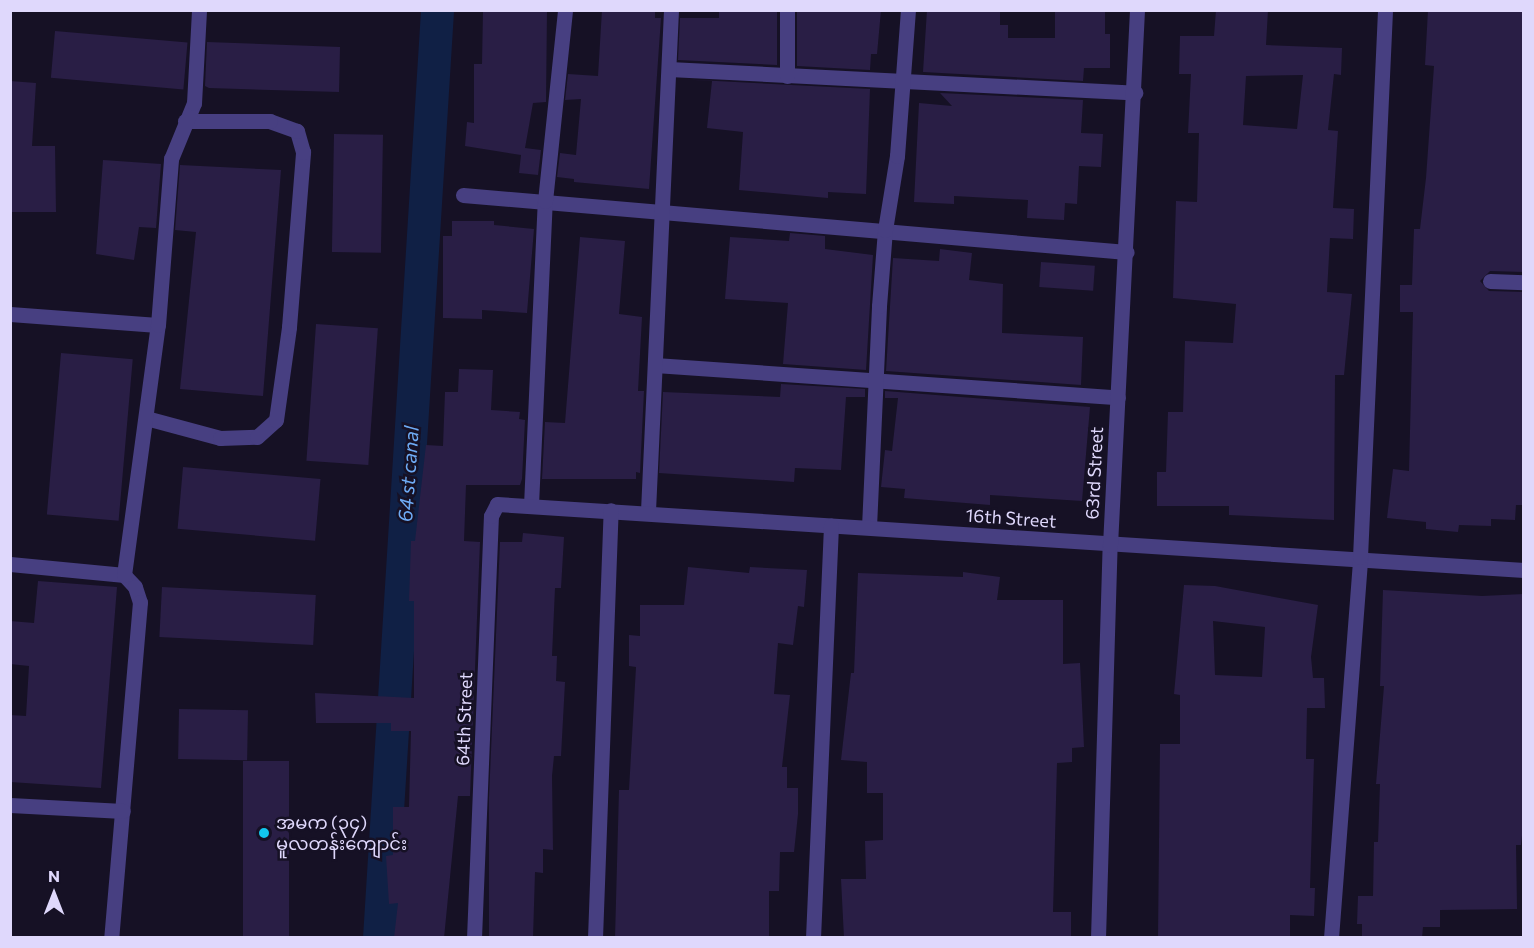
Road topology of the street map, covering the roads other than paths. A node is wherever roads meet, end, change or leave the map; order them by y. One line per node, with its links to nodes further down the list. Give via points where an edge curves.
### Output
1 (199, 10): 12 (street, via 194,103)
2 (565, 10): 14 (street)
3 (671, 10): 8 (street)
4 (788, 10): 9 (street)
5 (908, 10): 10 (street)
6 (1137, 10): 11 (street, 63rd Street)
7 (1385, 10): 33 (street)
8 (669, 69): 9 (street); 15 (street)
9 (787, 76): 10 (street)
10 (903, 83): 11 (street); 16 (street, via 894,194)
11 (1135, 93): 17 (street, 63rd Street)
12 (186, 121): 21 (street, via 171,159); 25 (street, via 270,121 297,131 303,152 289,327 276,420 256,437 220,438)
13 (463, 195): 14 (street)
14 (545, 201): 15 (street); 27 (street)
15 (663, 209): 16 (street); 22 (street)
16 (885, 230): 17 (street); 23 (street)
17 (1127, 252): 24 (street, 63rd Street)
18 (1490, 281): 19 (street)
19 (1524, 282)
20 (10, 314): 21 (street)
21 (158, 326): 25 (street)
22 (655, 365): 23 (street); 29 (street)
23 (878, 379): 24 (street); 31 (street)
24 (1118, 398): 32 (street, 63rd Street)
25 (146, 418): 36 (street)
26 (497, 504): 27 (street, 16th Street); 40 (street, 64th Street, via 491,516)
27 (531, 505): 28 (street, 16th Street)
28 (611, 510): 29 (street, 16th Street); 41 (street)
29 (648, 512): 30 (street, 16th Street)
30 (831, 525): 31 (street, 16th Street); 42 (street)
31 (869, 527): 32 (street, 16th Street)
32 (1110, 545): 33 (street, 16th Street); 43 (street, 63rd Street)
33 (1360, 556): 35 (street, 16th Street); 44 (street)
34 (10, 564): 36 (street)
35 (1524, 570)
36 (124, 575): 38 (street, via 135,587 140,602)
37 (10, 805): 38 (street)
38 (123, 810): 39 (street)
39 (111, 938)
40 (474, 938)
41 (595, 938)
42 (813, 938)
43 (1098, 938)
44 (1331, 938)

